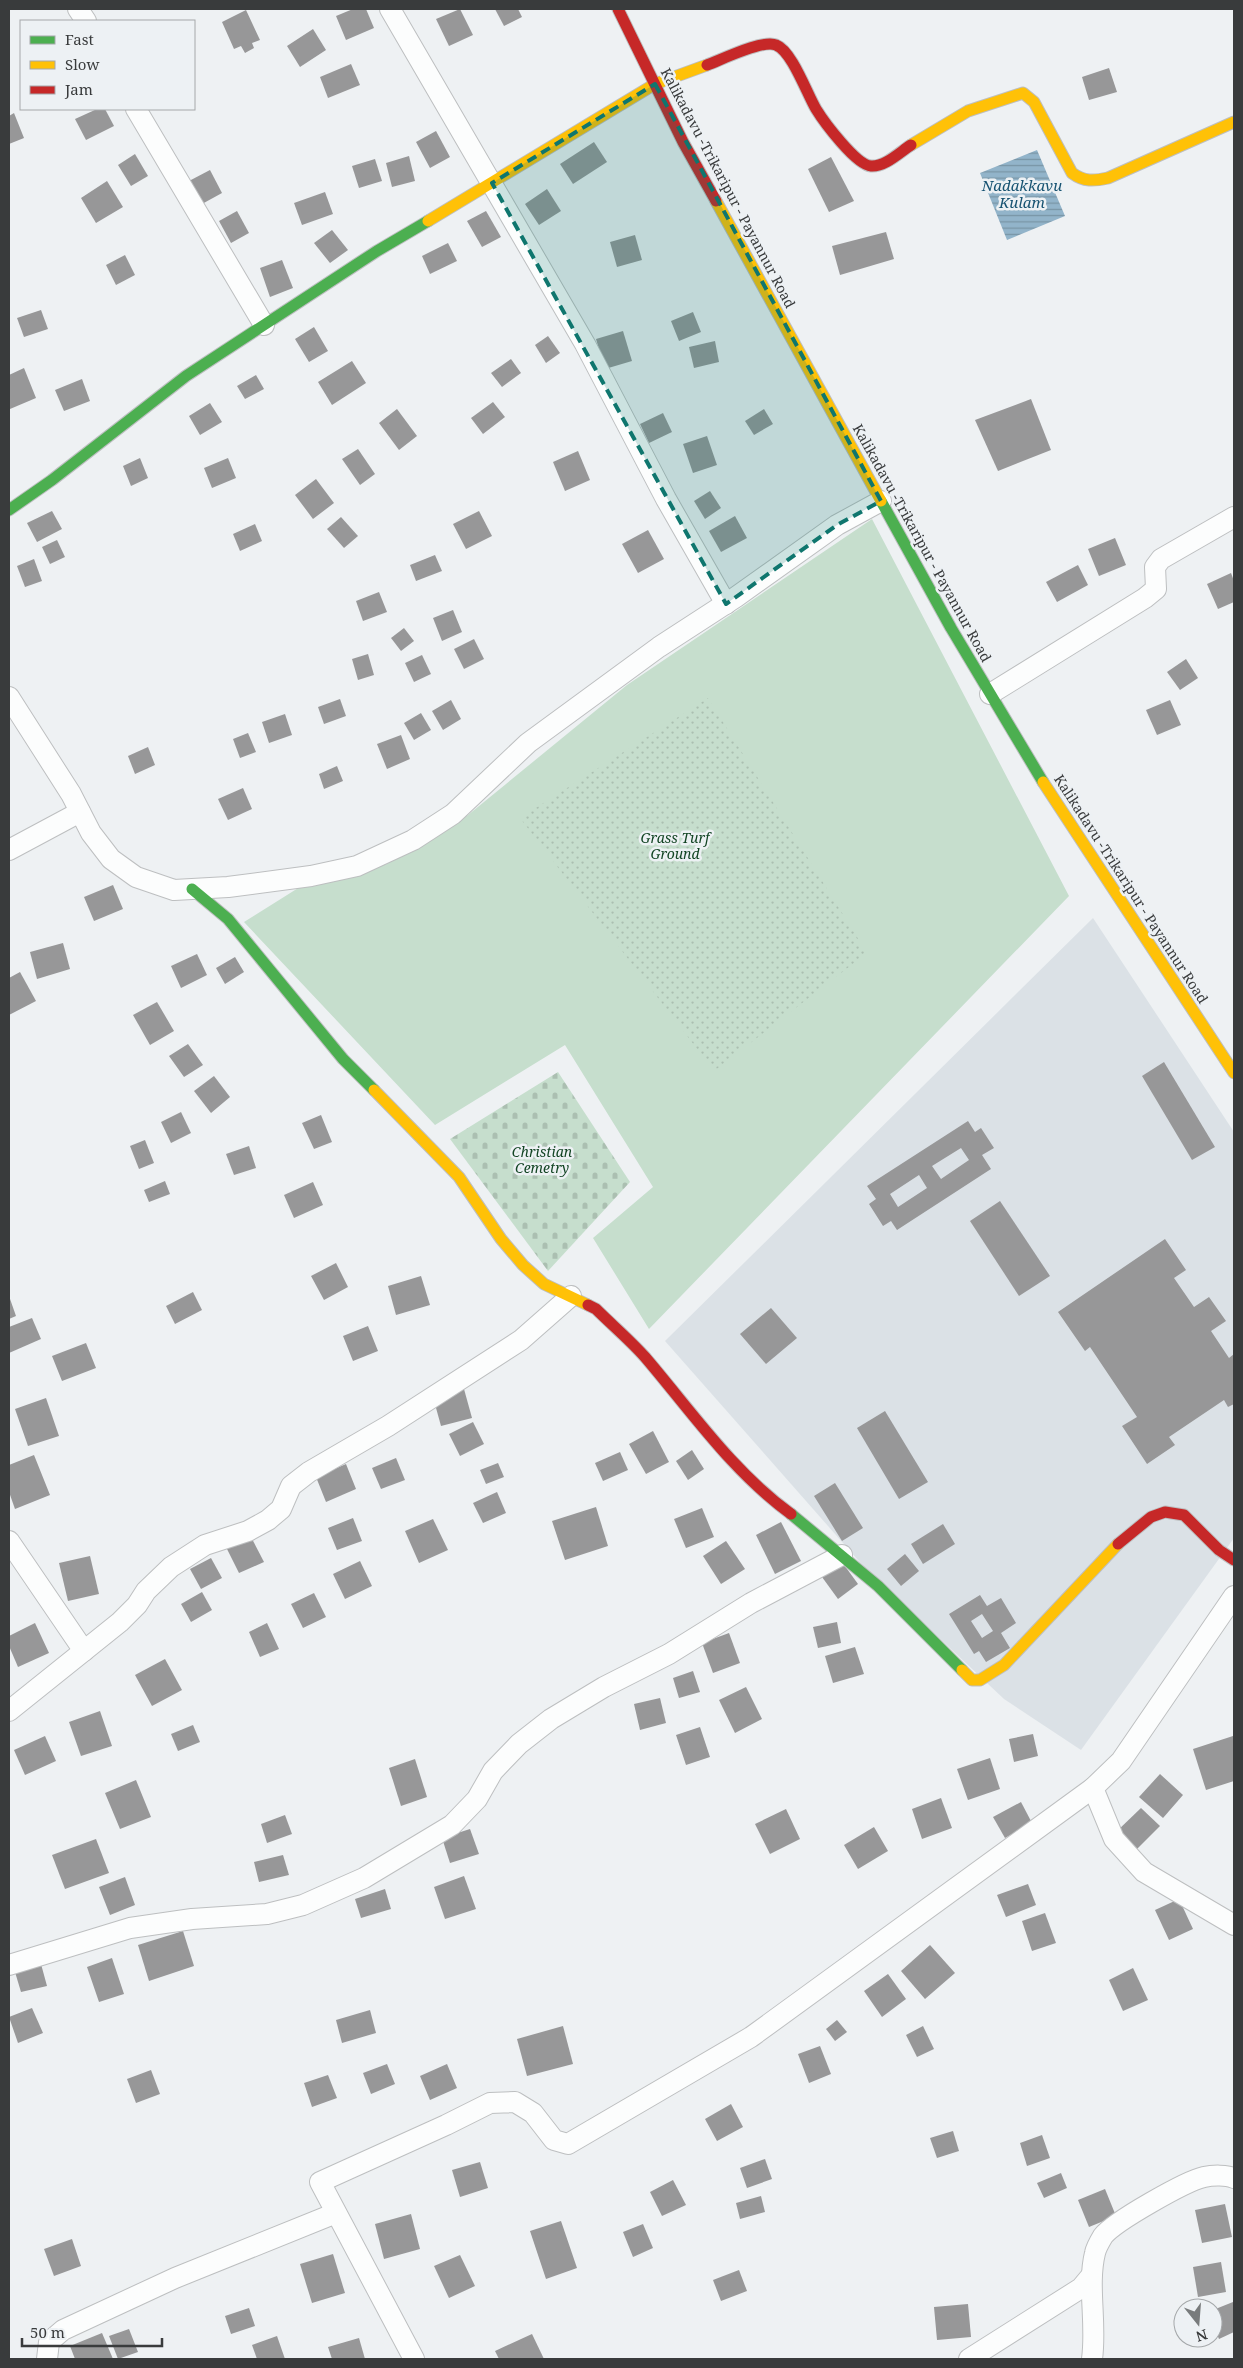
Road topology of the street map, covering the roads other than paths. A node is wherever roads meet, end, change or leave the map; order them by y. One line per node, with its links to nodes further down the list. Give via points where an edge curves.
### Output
1 (78, 9): 4 (street)
2 (390, 9): 8 (street)
3 (618, 9): 5 (street, Kalikadavu -Trikaripur - Payannur Road)
4 (85, 20)
5 (655, 84): 7 (street, via 764,44 774,44 785,51 817,110 857,160 871,166 888,161 926,134 968,111 1024,93 1034,102 1072,173 1082,180 1095,181); 8 (street); 10 (street, Kalikadavu -Trikaripur - Payannur Road, via 683,142)
6 (137, 110): 9 (street)
7 (1234, 122)
8 (492, 184): 9 (street, via 377,251); 13 (street, via 585,344 666,499)
9 (264, 325): 11 (street, via 186,376)
10 (881, 502): 13 (street, via 837,526); 14 (street, Kalikadavu -Trikaripur - Payannur Road)
11 (9, 510)
12 (1234, 517): 14 (street, via 1162,559 1155,567 1156,589 1145,598)
13 (726, 604): 18 (street, via 528,742 453,814 413,840 357,866 311,876)
14 (990, 694): 19 (street, Kalikadavu -Trikaripur - Payannur Road, via 1025,754)
15 (9, 697): 16 (street)
16 (80, 812): 17 (street); 18 (street, via 91,833 112,859 136,877 174,890)
17 (9, 850)
18 (192, 889): 20 (street, via 228,919 343,1059 459,1177 523,1265 544,1284)
19 (1234, 1073)
20 (571, 1296): 22 (street, via 596,1309 644,1356 719,1449 762,1494); 25 (street, via 521,1340 388,1426 309,1472 291,1486 281,1508 268,1520 248,1531 205,1545 171,1567 120,1622)
21 (9, 1541): 25 (street)
22 (842, 1555): 23 (street, via 878,1586 972,1680 980,1680 1004,1665 1117,1545 1151,1517 1165,1512 1184,1515 1219,1550); 29 (street, via 751,1603 551,1719 492,1771 477,1799 452,1825 364,1878 303,1904 267,1914 192,1919 130,1928)
23 (1234, 1560)
24 (1234, 1596): 27 (street, via 1121,1761)
25 (84, 1651): 26 (street)
26 (9, 1711)
27 (1094, 1788): 28 (street, via 1114,1839 1144,1872); 31 (street, via 752,2036 579,2138 568,2144 554,2140 533,2113 515,2102 490,2103 320,2182)
28 (1234, 1925)
29 (9, 1965)
30 (1234, 2178): 32 (street, via 1205,2177 1187,2183 1133,2214 1104,2235 1095,2251)
31 (336, 2213): 33 (street, via 174,2278 63,2330 49,2342); 34 (street)
32 (1091, 2276): 35 (street, via 1081,2288); 36 (street, via 1095,2325)
33 (47, 2359)
34 (414, 2359)
35 (968, 2359)
36 (1092, 2359)

